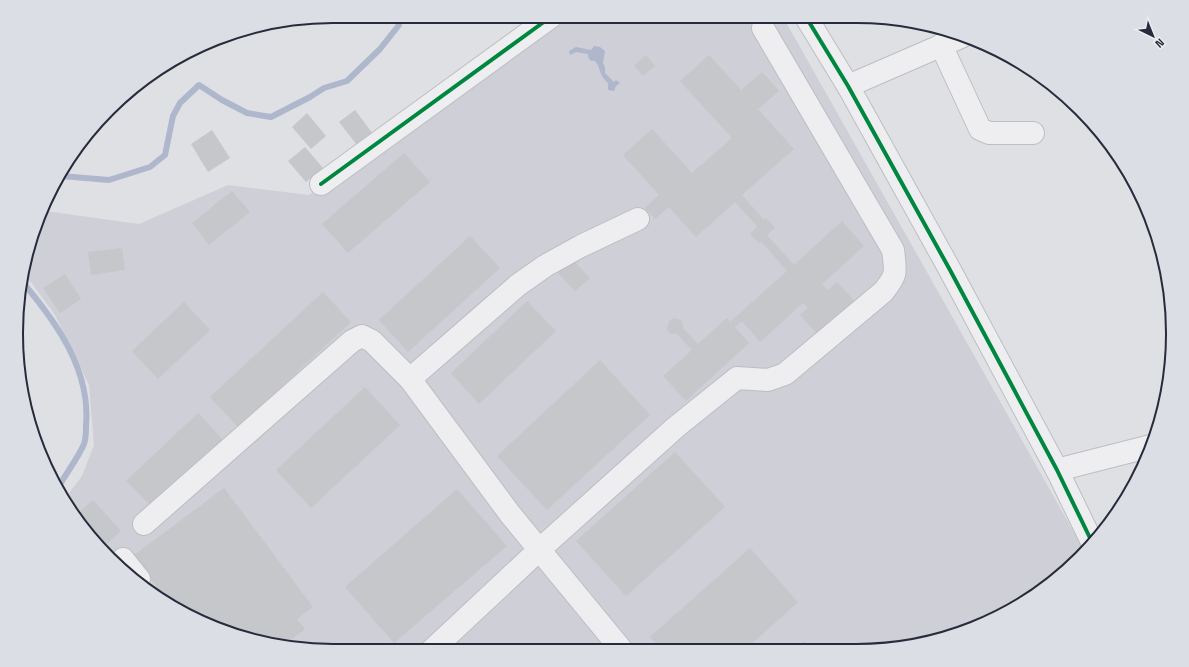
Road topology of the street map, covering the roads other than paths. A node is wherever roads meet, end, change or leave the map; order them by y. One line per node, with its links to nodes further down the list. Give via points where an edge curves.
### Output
1 (542, 23): 8 (street)
2 (810, 23): 6 (street)
3 (763, 28): 15 (street, via 893,250 894,278 883,292 785,374 768,380 737,378 676,427)
4 (955, 39): 5 (street)
5 (941, 45): 6 (street); 7 (street, via 980,129 989,133)
6 (848, 86): 12 (street)
7 (1033, 133)
8 (321, 184)
9 (638, 219): 10 (street, via 545,266)
10 (410, 379): 13 (street, via 372,340 362,336 352,341); 15 (street)
11 (1144, 448): 12 (street)
12 (1057, 470): 14 (street)
13 (144, 524)
14 (1090, 537)
15 (539, 550): 18 (street); 19 (street)
16 (123, 559): 17 (street)
17 (130, 568)
18 (438, 644)
19 (617, 644)

